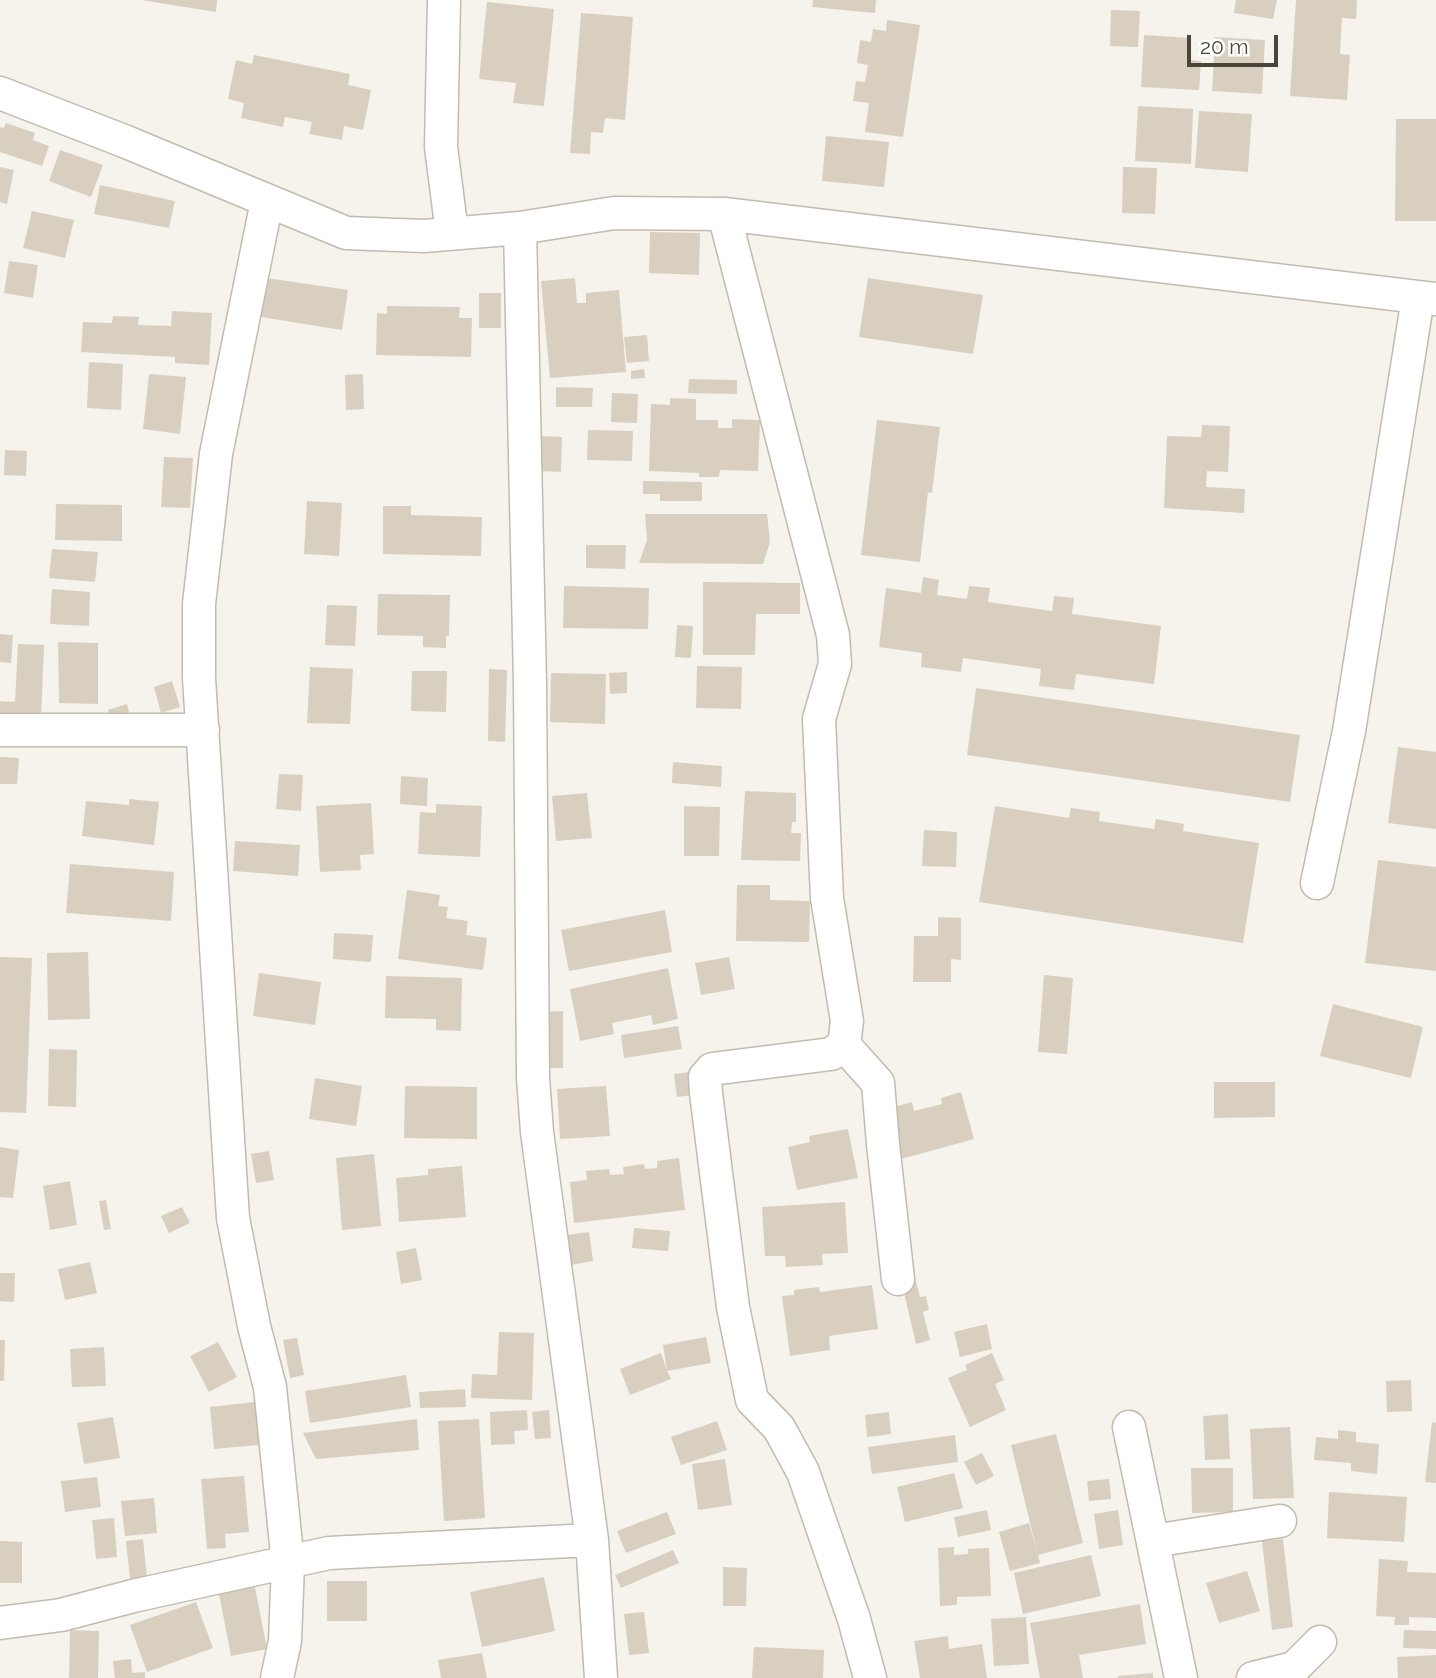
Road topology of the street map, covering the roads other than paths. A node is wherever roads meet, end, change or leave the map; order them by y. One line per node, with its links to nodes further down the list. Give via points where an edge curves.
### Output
1 (444, 0): 6 (street, via 441,147)
2 (0, 93): 3 (street)
3 (267, 201): 6 (street, via 346,233); 9 (street, via 216,454 199,604)
4 (724, 214): 5 (street, via 614,213); 7 (street); 11 (street, via 833,635 835,664 819,719 827,898 847,1021)
5 (520, 228): 6 (street); 15 (street, via 533,1078)
6 (452, 233)
7 (1427, 298): 10 (street)
8 (0, 730): 9 (street)
9 (202, 730): 17 (street, via 233,1218 270,1387)
10 (1317, 883)
11 (844, 1045): 12 (street, via 878,1083); 22 (street, via 831,1054 712,1069 705,1077 733,1307 751,1400 779,1428 803,1472)
12 (898, 1279)
13 (1129, 1427): 16 (street)
14 (1280, 1521): 16 (street)
15 (592, 1540): 17 (street, via 329,1553); 21 (street)
16 (1153, 1541): 23 (street)
17 (288, 1564): 18 (street, via 61,1615); 20 (street, via 285,1641)
18 (0, 1623)
19 (1320, 1642): 24 (street, via 1294,1668)
20 (277, 1678)
21 (601, 1678)
22 (870, 1678)
23 (1181, 1678)
24 (1253, 1678)

